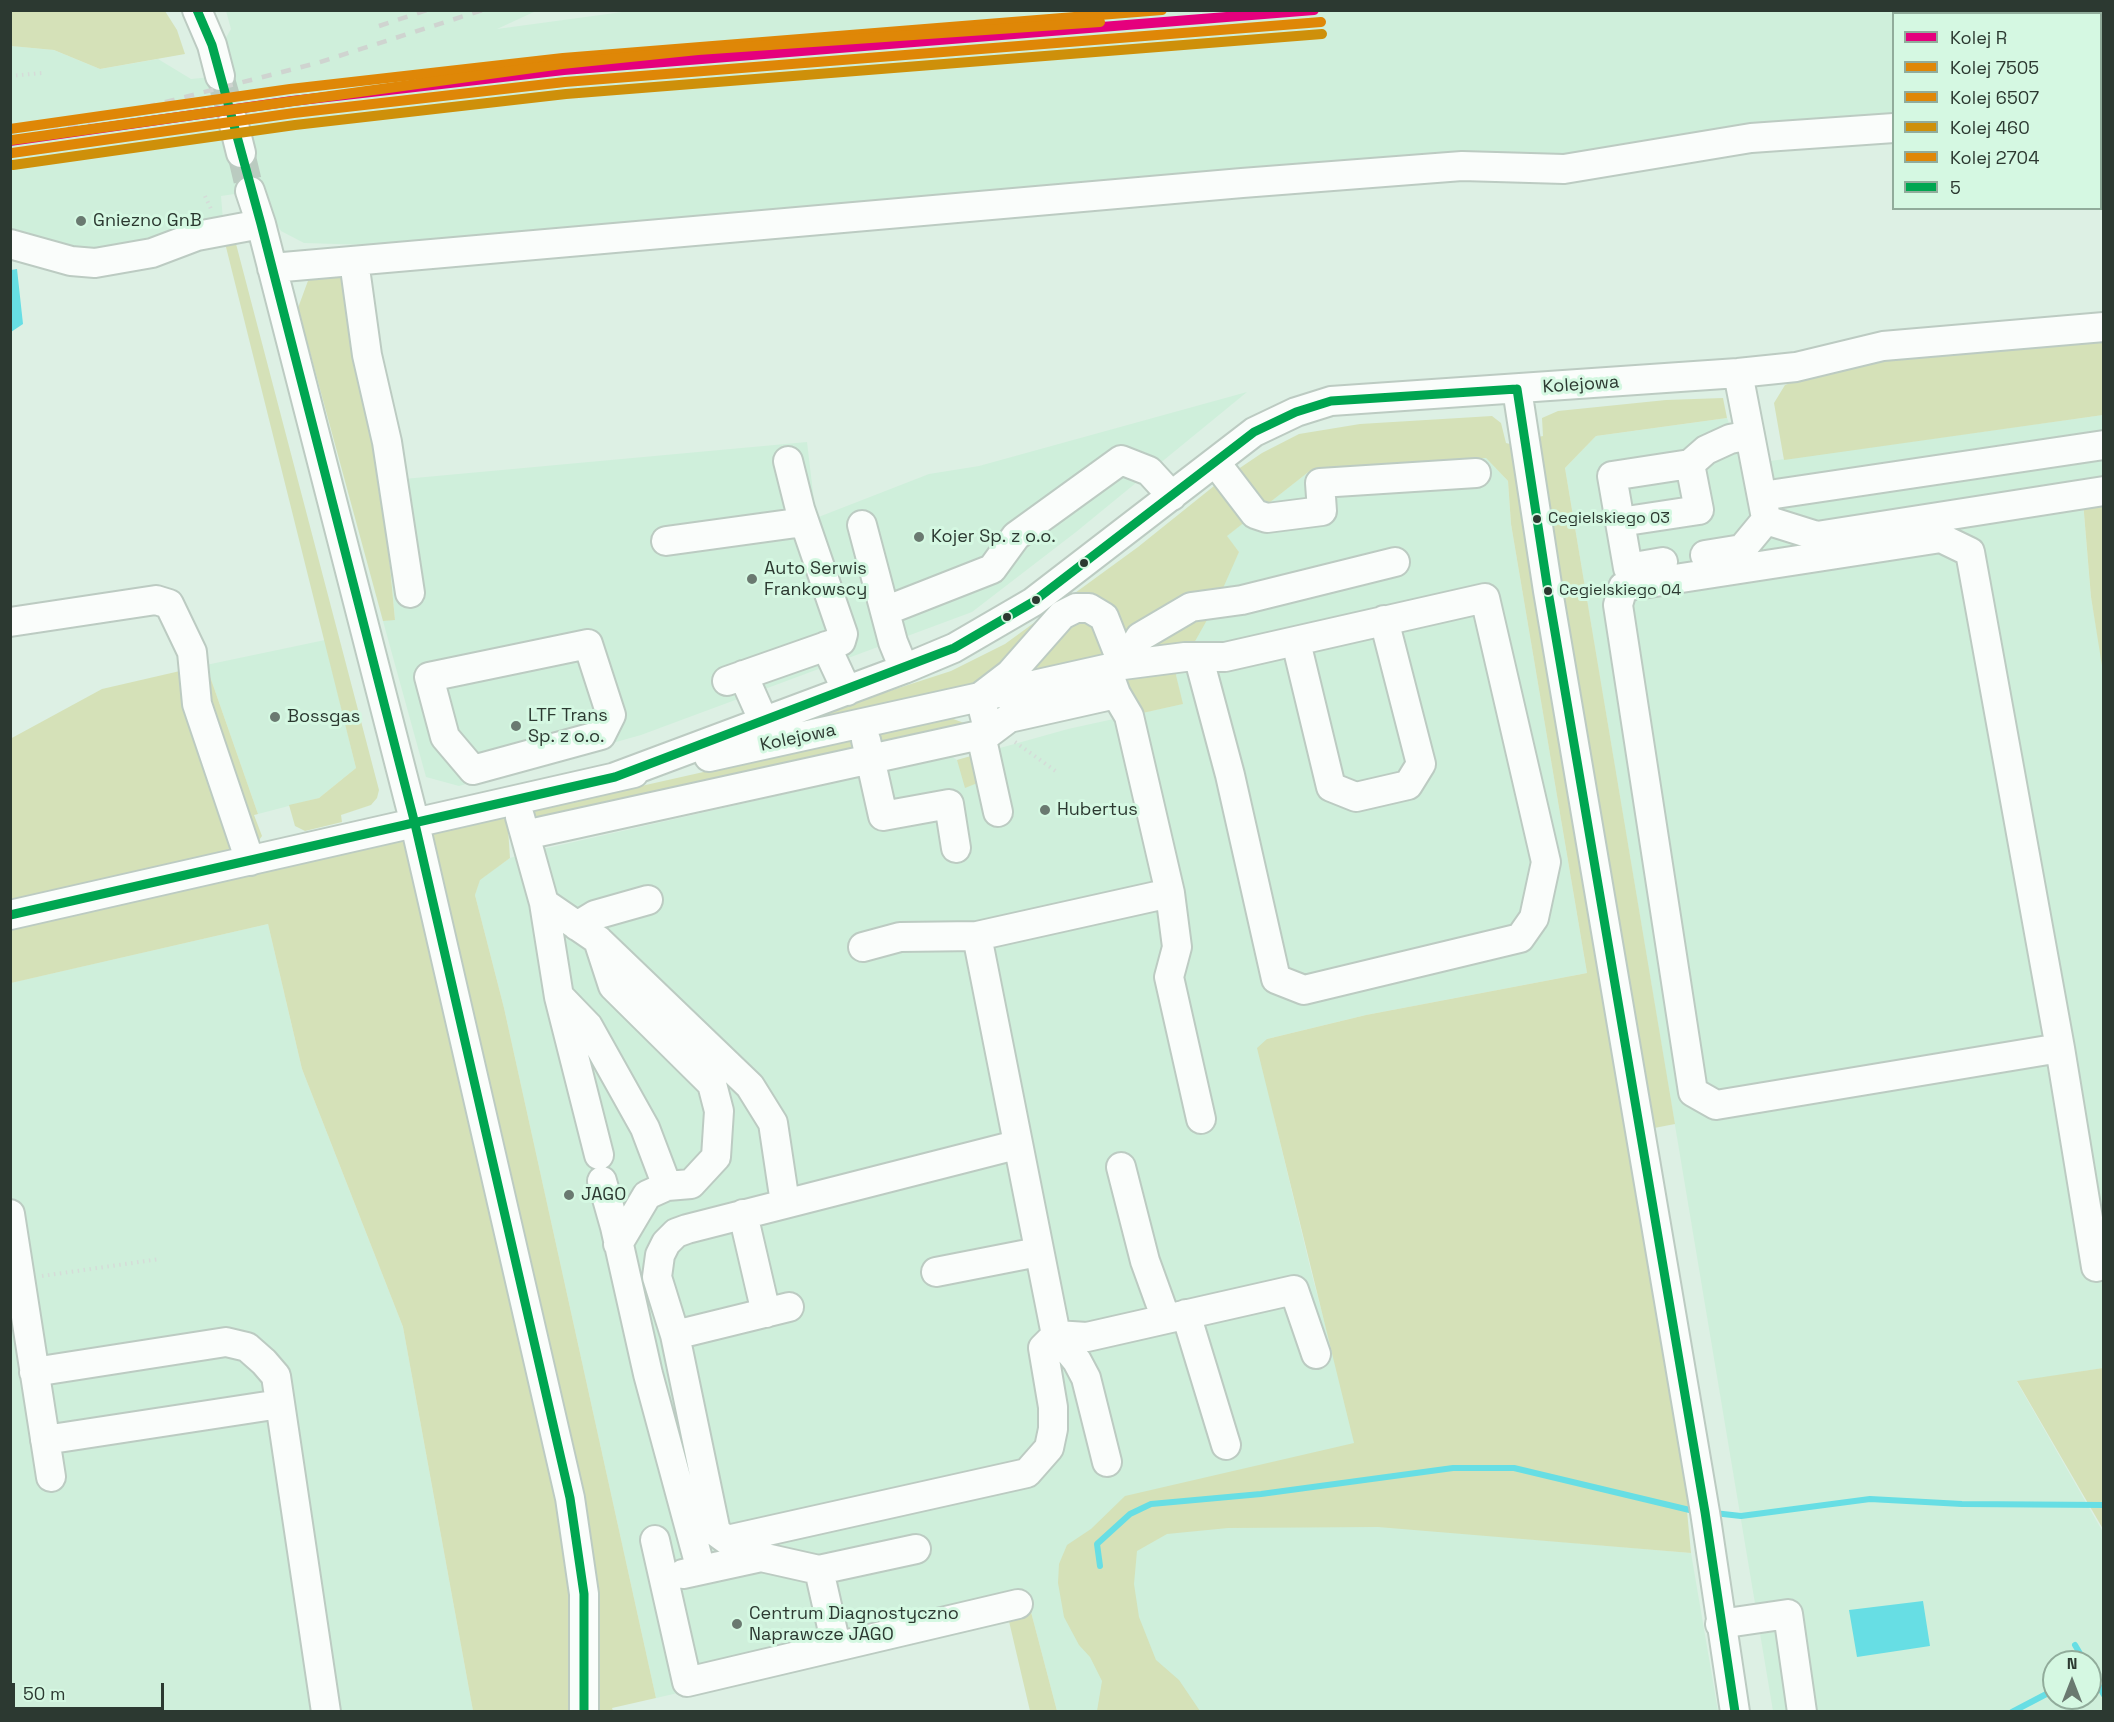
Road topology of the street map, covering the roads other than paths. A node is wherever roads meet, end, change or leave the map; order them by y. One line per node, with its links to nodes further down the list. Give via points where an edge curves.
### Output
1 (197, 10): 2 (street)
2 (220, 76)
3 (233, 120): 5 (street)
4 (1892, 128): 9 (street, via 1751,138 1564,169 1462,166 1288,179)
5 (241, 153)
6 (250, 191): 7 (street)
7 (261, 224): 8 (street, via 197,236 152,254 95,263 71,261); 10 (street)
8 (10, 244)
9 (354, 261): 10 (street); 29 (street)
10 (272, 268): 50 (street)
11 (2103, 327): 12 (street, Kolejowa, via 1883,346 1796,367)
12 (1738, 373): 13 (street, Kolejowa); 14 (street)
13 (1517, 389): 17 (street, Kolejowa, via 1331,401 1254,432); 90 (street, via 1705,1512)
14 (1750, 435): 18 (street, via 1706,450); 22 (street)
15 (2103, 445): 22 (street)
16 (788, 461): 23 (street)
17 (1216, 463): 19 (street, via 1255,514 1267,518 1322,511 1320,483); 21 (street, Kolejowa)
18 (1690, 464): 24 (street, via 1612,476); 24 (street, via 1699,510)
19 (1476, 473)
20 (2103, 491): 22 (street, via 1817,536)
21 (1172, 496): 30 (street, via 1149,471 1121,460 1016,536 992,569); 36 (street, Kolejowa, via 1033,602 954,648)
22 (1764, 508): 24 (street, via 1742,549 1628,568); 28 (street)
23 (804, 522): 26 (street); 34 (street, via 843,634 841,640)
24 (1620, 522)
25 (862, 525): 30 (street)
26 (666, 541)
27 (1395, 562): 37 (street, via 1242,600 1191,607 1140,638)
28 (1774, 562): 62 (street, via 1941,538 1970,552); 62 (street, via 1623,587 1618,605 1693,1092 1716,1105)
29 (410, 593)
30 (885, 612): 36 (street)
31 (1384, 620): 33 (street); 33 (street, via 1421,764 1408,785 1356,797 1331,787); 35 (street, via 1485,598 1546,862 1534,918 1520,938 1304,990 1276,979)
32 (10, 622): 53 (street, via 156,600 169,604 192,652 197,704)
33 (1296, 642): 35 (street)
34 (826, 646): 38 (street); 40 (street, via 735,678)
35 (1200, 659): 37 (street, via 1185,657)
36 (904, 669): 38 (street, Kolejowa)
37 (1115, 676): 39 (street, Kolejowa); 39 (street, Kolejowa, via 1104,616 1089,608 1076,608 1062,615 1010,674); 42 (street, via 1009,718); 54 (street, via 1129,716)
38 (847, 691): 40 (street, Kolejowa)
39 (980, 697): 41 (street, Kolejowa); 42 (street)
40 (764, 722): 46 (street, Kolejowa)
41 (862, 724): 44 (street, Kolejowa); 45 (street)
42 (985, 734): 45 (street); 49 (street)
43 (601, 735): 43 (street, via 473,770 445,737 429,677 588,644 611,715); 46 (street)
44 (702, 759): 46 (street, Kolejowa); 47 (street)
45 (871, 760): 47 (street); 52 (street, via 883,816 949,804)
46 (615, 777): 48 (street, Kolejowa)
47 (712, 794): 51 (street)
48 (516, 801): 50 (street, Kolejowa); 51 (street)
49 (998, 812)
50 (415, 824): 53 (street, Kolejowa); 93 (street, via 570,1498 584,1594)
51 (525, 835): 56 (street)
52 (956, 848)
53 (250, 861): 57 (street, Kolejowa)
54 (1170, 893): 59 (street); 63 (street, via 1178,947 1169,977)
55 (648, 900): 58 (street, via 595,915)
56 (544, 903): 58 (street); 61 (street)
57 (10, 915)
58 (588, 933): 66 (street, via 613,986 712,1084 719,1111 716,1157 691,1184); 67 (street, via 750,1086 773,1123)
59 (977, 936): 60 (street, via 900,938); 64 (street)
60 (863, 947)
61 (560, 997): 66 (street, via 588,1026 645,1128); 70 (street)
62 (2060, 1048): 72 (street)
63 (1201, 1119)
64 (1016, 1145): 67 (street); 71 (street)
65 (1121, 1167): 74 (street, via 1145,1261)
66 (668, 1186): 70 (street, via 647,1195)
67 (785, 1203): 69 (street)
68 (10, 1214): 78 (street)
69 (743, 1214): 75 (street, via 681,1231 666,1242 657,1277); 75 (street, via 777,1310)
70 (618, 1244): 86 (street, via 648,1374)
71 (1038, 1252): 73 (street); 76 (street)
72 (2096, 1268)
73 (936, 1272)
74 (1176, 1317): 76 (street, via 1087,1337); 77 (street, via 1294,1290); 81 (street)
75 (675, 1335): 76 (street, via 716,1532 727,1540 1027,1473 1049,1448 1053,1429 1043,1348)
76 (1056, 1335): 82 (street, via 1086,1378)
77 (1316, 1354)
78 (34, 1372): 79 (street, via 226,1342 247,1347 270,1369 276,1377); 80 (street)
79 (280, 1404): 80 (street); 92 (street)
80 (45, 1440): 83 (street)
81 (1226, 1445)
82 (1107, 1462)
83 (51, 1477)
84 (655, 1540): 88 (street)
85 (916, 1549): 87 (street)
86 (701, 1570): 87 (street, via 761,1557); 88 (street)
87 (819, 1570): 91 (street)
88 (663, 1578): 91 (street, via 687,1682)
89 (1018, 1604): 91 (street)
90 (1720, 1624): 94 (street); 95 (street, via 1788,1614)
91 (836, 1646)
92 (326, 1712)
93 (584, 1712)
94 (1735, 1712)
95 (1802, 1712)

